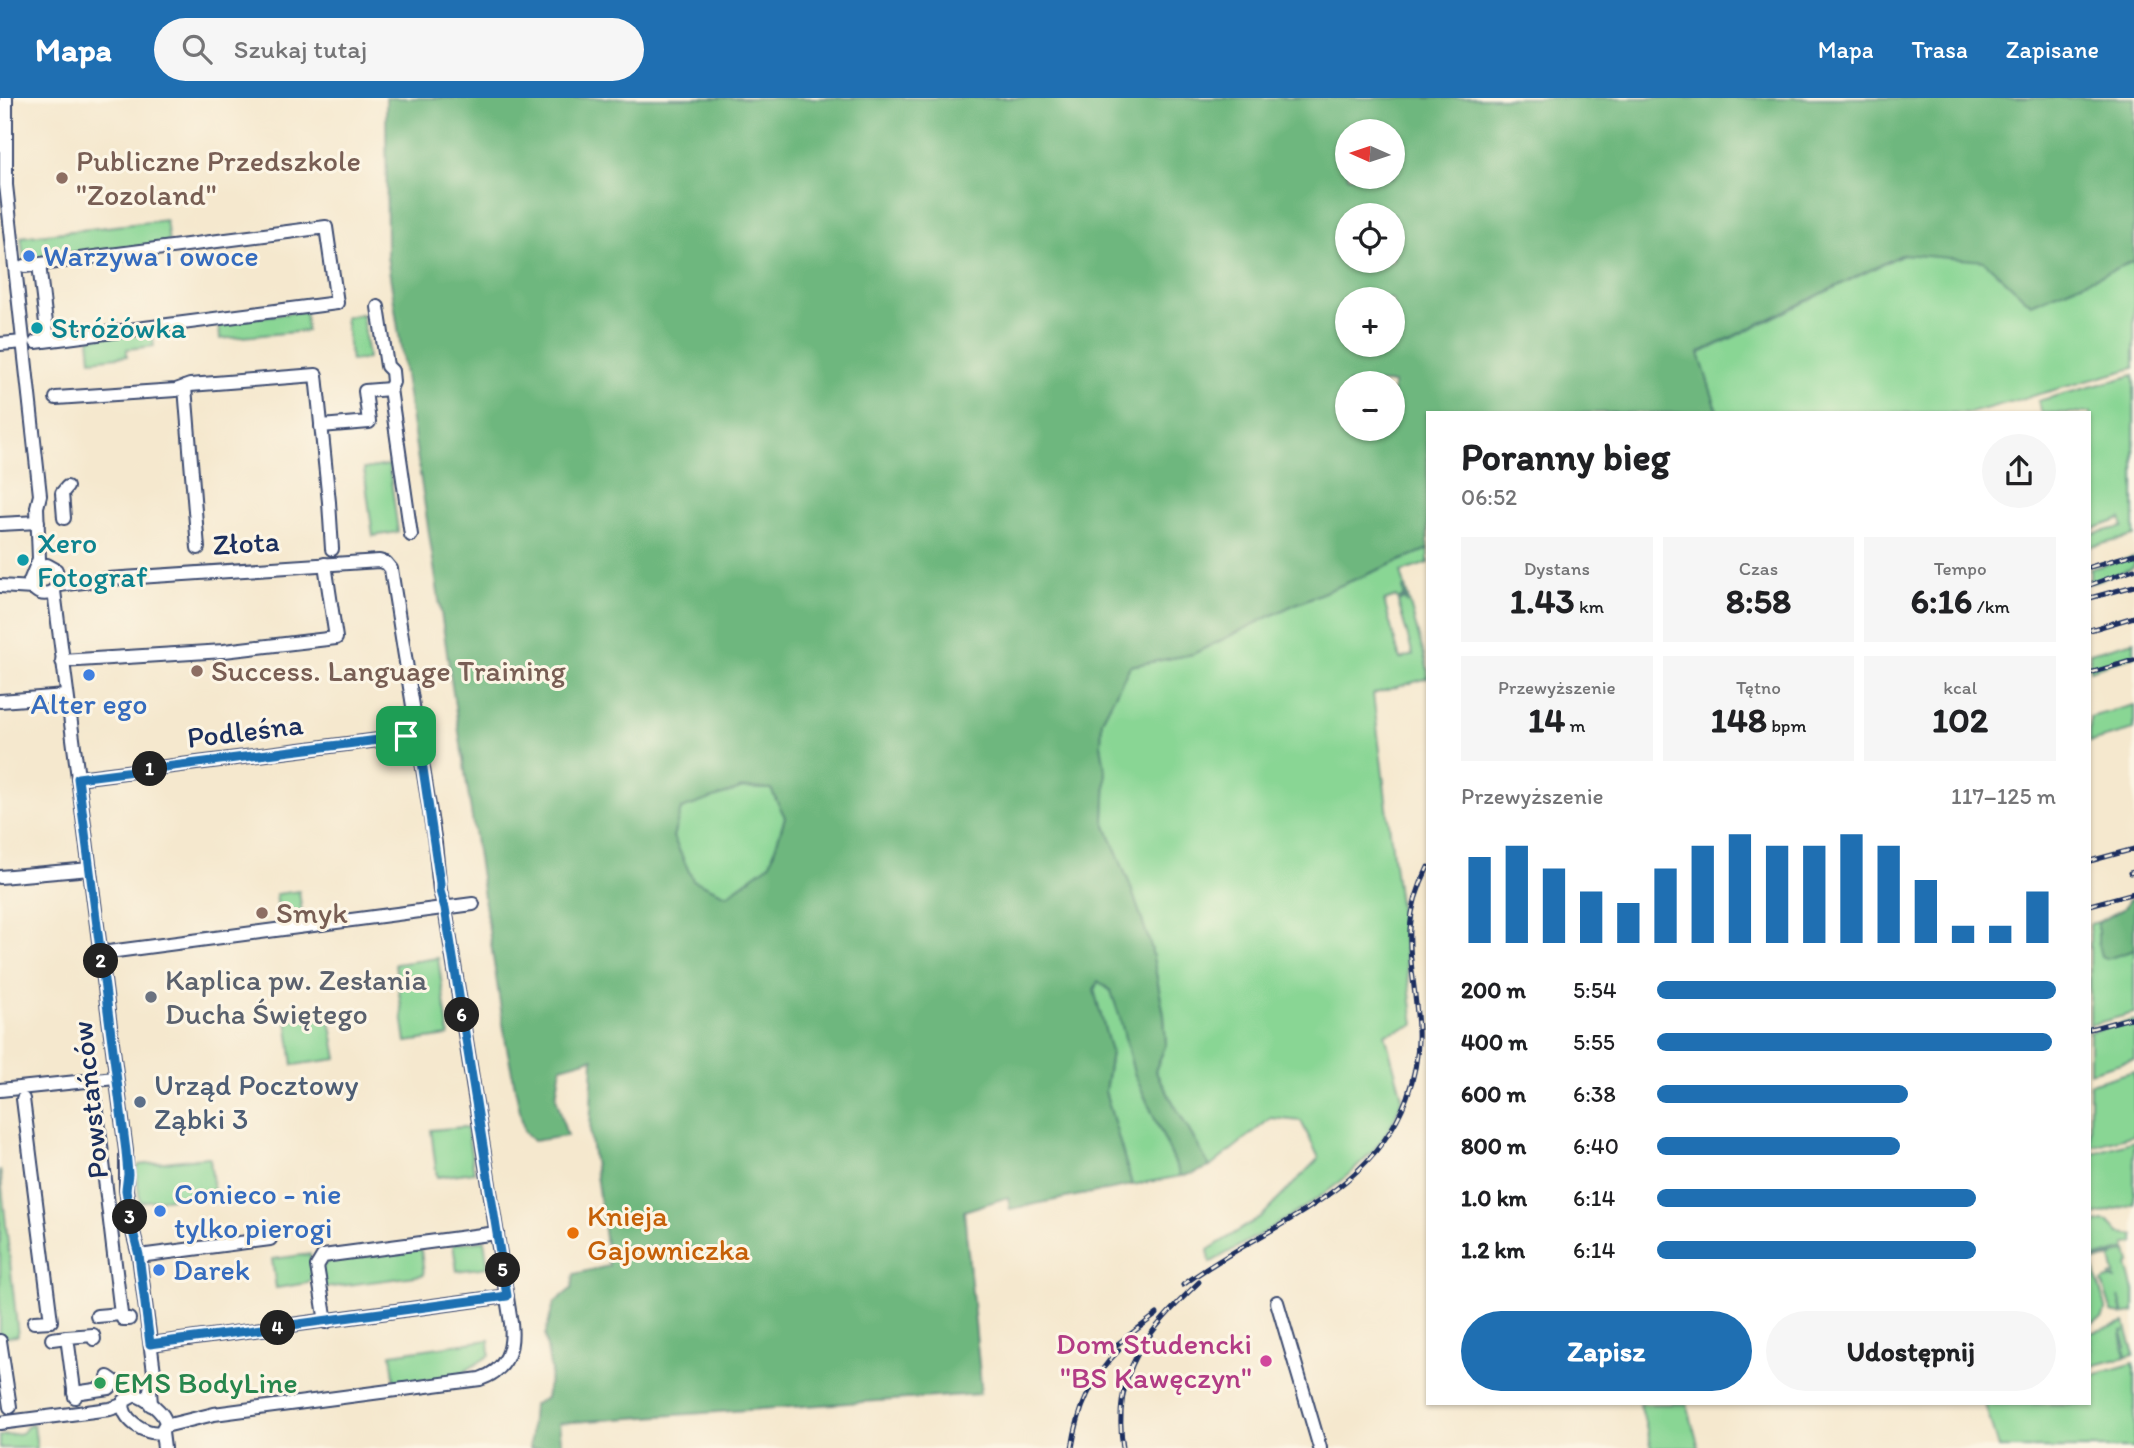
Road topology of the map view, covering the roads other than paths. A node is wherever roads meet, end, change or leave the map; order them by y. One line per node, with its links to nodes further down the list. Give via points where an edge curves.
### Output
1 (6, 98): 5 (street, Powstańców, via 6,185)
2 (25, 266): 3 (street)
3 (46, 268): 5 (street); 5 (street, via 267,242 326,227 337,303 276,304)
4 (378, 307): 8 (street, via 387,366 392,371)
5 (45, 338): 6 (street); 12 (street, Powstańców)
6 (0, 344)
7 (185, 387): 9 (street); 10 (street, via 316,375); 17 (street)
8 (390, 389): 10 (street, via 365,391 369,422); 16 (street)
9 (56, 398)
10 (321, 426): 18 (street)
11 (67, 487): 13 (street, via 62,493)
12 (40, 495): 14 (street, Powstańców); 21 (street, Powstańców, via 45,506)
13 (64, 518)
14 (38, 522): 15 (street); 21 (street, Powstańców)
15 (0, 524)
16 (411, 535)
17 (198, 548)
18 (332, 549)
19 (325, 564): 21 (street, Złota); 23 (street, via 336,638 224,651); 26 (street, Złota, via 379,561 391,572)
20 (0, 580): 21 (street)
21 (45, 580): 22 (street); 23 (street, Powstańców)
22 (0, 586)
23 (62, 661): 24 (street, Powstańców)
24 (66, 696): 25 (street); 27 (street, Powstańców)
25 (0, 701)
26 (418, 735): 27 (street, Podleśna); 31 (street)
27 (78, 778): 28 (street, Powstańców)
28 (90, 869): 29 (street); 32 (street, Powstańców)
29 (0, 877)
30 (473, 904): 31 (street)
31 (445, 908): 32 (street); 37 (street)
32 (100, 953): 33 (street, Powstańców)
33 (115, 1078): 35 (street); 39 (street, Powstańców, via 126,1151 128,1206)
34 (94, 1087): 42 (street, via 125,1316)
35 (0, 1090)
36 (23, 1099): 43 (street, via 51,1321)
37 (497, 1233): 40 (street); 44 (street, via 323,1256 317,1266)
38 (270, 1239): 39 (street)
39 (139, 1255): 49 (street, Powstańców)
40 (507, 1296): 44 (street); 56 (street, via 512,1341 505,1362 486,1377 214,1414)
41 (1277, 1302): 59 (street)
42 (97, 1316)
43 (33, 1322)
44 (326, 1322): 49 (street)
45 (67, 1338): 46 (street); 47 (street, via 93,1335); 50 (street, via 75,1395 109,1388 114,1382)
46 (52, 1339)
47 (94, 1339)
48 (0, 1342): 53 (street)
49 (151, 1347): 51 (street, Powstańców); 52 (street, Powstańców)
50 (108, 1377)
51 (137, 1395): 52 (street); 54 (street, via 129,1397)
52 (151, 1405): 56 (street)
53 (10, 1407)
54 (124, 1410): 55 (street); 56 (street)
55 (0, 1423)
56 (161, 1427): 57 (street); 58 (street)
57 (156, 1448)
58 (164, 1448)
59 (1320, 1448)

